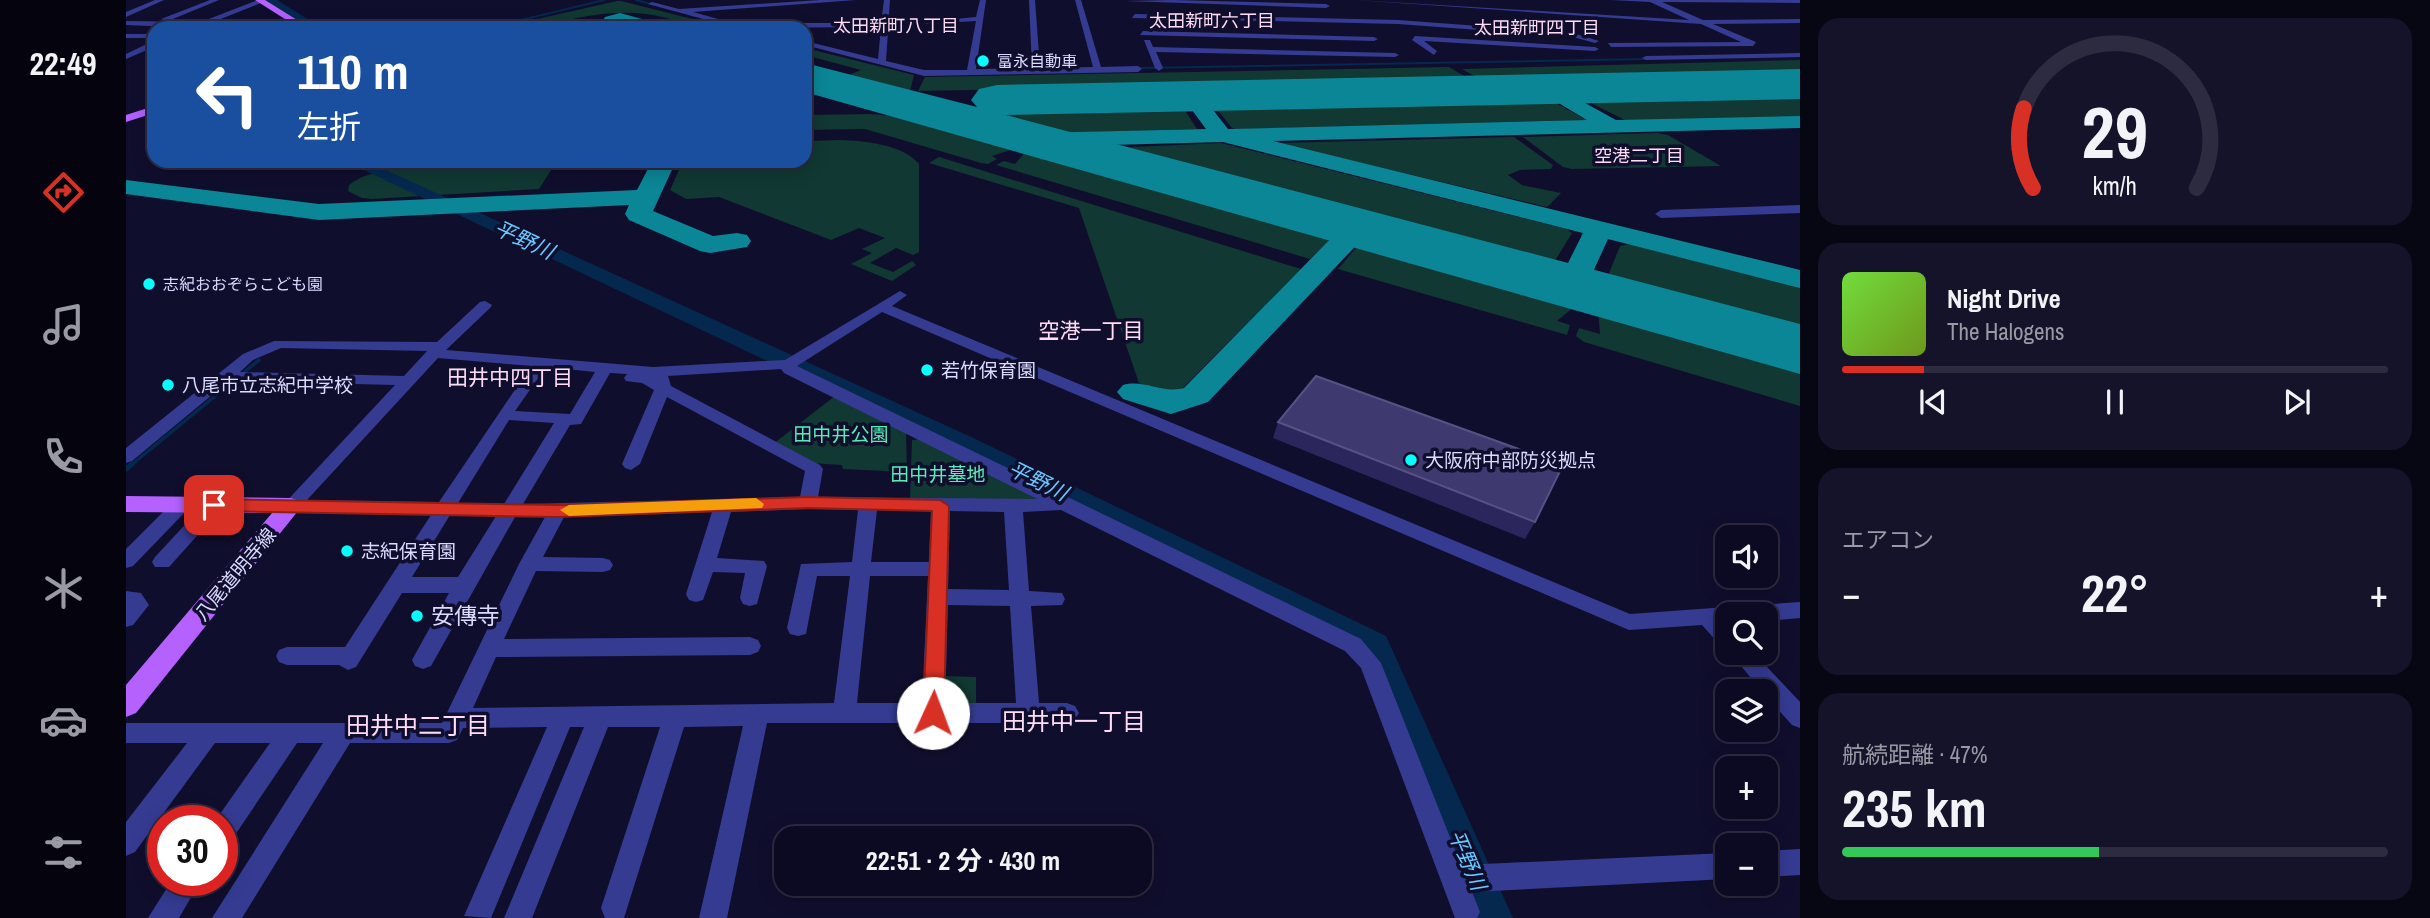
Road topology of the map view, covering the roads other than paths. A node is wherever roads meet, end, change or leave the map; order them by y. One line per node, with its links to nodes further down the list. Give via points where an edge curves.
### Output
1 (160, 0): 30 (street)
2 (216, 0): 33 (street)
3 (238, 0): 36 (street)
4 (683, 0): 28 (street)
5 (725, 0): 26 (street)
6 (853, 0): 23 (street)
7 (887, 0): 49 (street)
8 (983, 0): 31 (street)
9 (1032, 0): 77 (street)
10 (1078, 0): 80 (street)
11 (1319, 0): 25 (street)
12 (1358, 0): 21 (street)
13 (1470, 0): 27 (street)
14 (1614, 0): 15 (street)
15 (1652, 0): 16 (street); 47 (street)
16 (1665, 0): 17 (street)
17 (1766, 0): 22 (street)
18 (260, 1): 37 (street); 38 (main road)
19 (1129, 1): 20 (street); 29 (street)
20 (1235, 1): 25 (street); 32 (street)
21 (1384, 1): 27 (street)
22 (1800, 1)
23 (822, 2): 26 (street); 46 (street)
24 (657, 3): 28 (street)
25 (1326, 6): 40 (street)
26 (718, 8): 28 (street)
27 (1478, 8): 47 (street); 50 (street)
28 (677, 11): 39 (street)
29 (1135, 16): 32 (street); 52 (street)
30 (126, 19): 33 (street); 44 (street)
31 (980, 19): 43 (street); 78 (street)
32 (1247, 19): 40 (street); 54 (street)
33 (161, 20): 34 (street); 35 (street)
34 (154, 21)
35 (165, 21)
36 (186, 21)
37 (209, 21)
38 (293, 21)
39 (716, 21)
40 (1349, 21): 50 (street); 55 (street)
41 (1800, 21): 47 (street)
42 (147, 22): 44 (street)
43 (927, 22)
44 (140, 23): 51 (street)
45 (812, 23): 46 (street)
46 (820, 23): 49 (street)
47 (1704, 23): 58 (street)
48 (147, 25): 51 (street)
49 (884, 25): 74 (street)
50 (1507, 29): 56 (street); 61 (street)
51 (127, 33): 53 (street)
52 (1143, 33): 54 (street); 63 (street)
53 (147, 35)
54 (1261, 36): 55 (street); 66 (street)
55 (1374, 39): 68 (street)
56 (1595, 41)
57 (1661, 44): 58 (street); 61 (street); 71 (street)
58 (1753, 44): 59 (street)
59 (1765, 44)
60 (812, 45): 74 (street)
61 (1530, 45): 67 (street, via 1415,38); 73 (street)
62 (147, 47): 65 (street)
63 (1150, 49): 66 (street); 79 (street)
64 (126, 51): 65 (street)
65 (139, 51): 70 (street)
66 (1274, 52): 68 (street)
67 (1434, 53)
68 (1395, 55): 75 (street)
69 (1800, 55): 71 (street)
70 (126, 57)
71 (1690, 57): 72 (street)
72 (1646, 58)
73 (1552, 60)
74 (882, 62): 78 (street, via 924,73)
75 (1405, 62)
76 (914, 63): 78 (street)
77 (1035, 67): 78 (street); 80 (street)
78 (971, 68)
79 (1158, 68)
80 (1098, 69): 81 (street)
81 (1138, 69)
82 (147, 112): 83 (main road)
83 (126, 119)
84 (1799, 210): 85 (street)
85 (1661, 214)
86 (900, 295): 88 (street)
87 (485, 305): 89 (street)
88 (882, 307): 90 (street); 131 (street, via 1629,622)
89 (434, 353): 91 (street); 94 (street, via 279,344 248,357); 95 (street)
90 (789, 364): 93 (street); 103 (street, via 789,370)
91 (539, 366): 92 (street); 97 (street)
92 (603, 371): 93 (street); 96 (street, via 645,379); 98 (street, via 575,420)
93 (653, 372): 96 (street, via 664,379)
94 (227, 376): 95 (street); 99 (street)
95 (408, 381): 108 (street)
96 (663, 388): 100 (street); 101 (street, via 814,469)
97 (504, 415): 98 (street); 111 (street)
98 (565, 419): 112 (street)
99 (126, 457)
100 (631, 464)
101 (808, 503): 106 (street); 107 (street)
102 (126, 504): 104 (main road, 八尾道明寺線)
103 (1061, 504): 110 (street); 159 (street, via 1353,645 1370,663)
104 (181, 505): 105 (main road, 八尾道明寺線); 114 (street)
105 (214, 505): 108 (main road, 八尾道明寺線); 115 (street)
106 (724, 505): 113 (street); 118 (street)
107 (868, 505): 109 (street); 119 (street)
108 (291, 506): 111 (street); 139 (main road, 八尾道明寺線)
109 (940, 506): 110 (street); 120 (street)
110 (1013, 506): 126 (street)
111 (446, 509): 112 (street); 121 (street)
112 (509, 510): 113 (street); 122 (street)
113 (558, 511): 116 (street)
114 (126, 561)
115 (162, 562)
116 (529, 564): 117 (street); 135 (street)
117 (603, 565)
118 (705, 565): 123 (street); 125 (street, via 757,566)
119 (861, 569): 120 (street); 133 (street, via 808,569); 140 (street)
120 (938, 569): 124 (street)
121 (397, 585): 122 (street); 136 (street, via 350,658)
122 (464, 585): 137 (street)
123 (696, 594)
124 (937, 597): 126 (street); 141 (street)
125 (750, 598)
126 (1019, 598): 128 (street); 142 (street)
127 (126, 599): 132 (street, via 139,605)
128 (1055, 599)
129 (1800, 610): 130 (street)
130 (1778, 612)
131 (1715, 616)
132 (126, 618)
133 (798, 628)
134 (750, 646): 135 (street)
135 (489, 648): 148 (street)
136 (287, 656)
137 (422, 660)
138 (1752, 665): 149 (street)
139 (126, 705)
140 (844, 713): 141 (street); 145 (street)
141 (933, 713): 142 (street)
142 (1028, 713): 143 (street)
143 (1067, 713)
144 (675, 716): 145 (street); 147 (street); 161 (street)
145 (757, 716): 167 (street)
146 (563, 717): 147 (street); 148 (street); 163 (street)
147 (600, 717): 166 (street)
148 (457, 718): 153 (street, via 449,733)
149 (1800, 718)
150 (126, 733): 151 (street)
151 (209, 733): 152 (street); 155 (street)
152 (291, 733): 153 (street); 154 (street)
153 (342, 733): 165 (street)
154 (238, 809)
155 (126, 843)
156 (1800, 862): 157 (street)
157 (1778, 863)
158 (1715, 867): 159 (street)
159 (1460, 878): 162 (street)
160 (177, 896): 164 (street)
161 (615, 908)
162 (1466, 912)
163 (478, 916)
164 (162, 918)
165 (226, 918)
166 (518, 918)
167 (713, 918)

